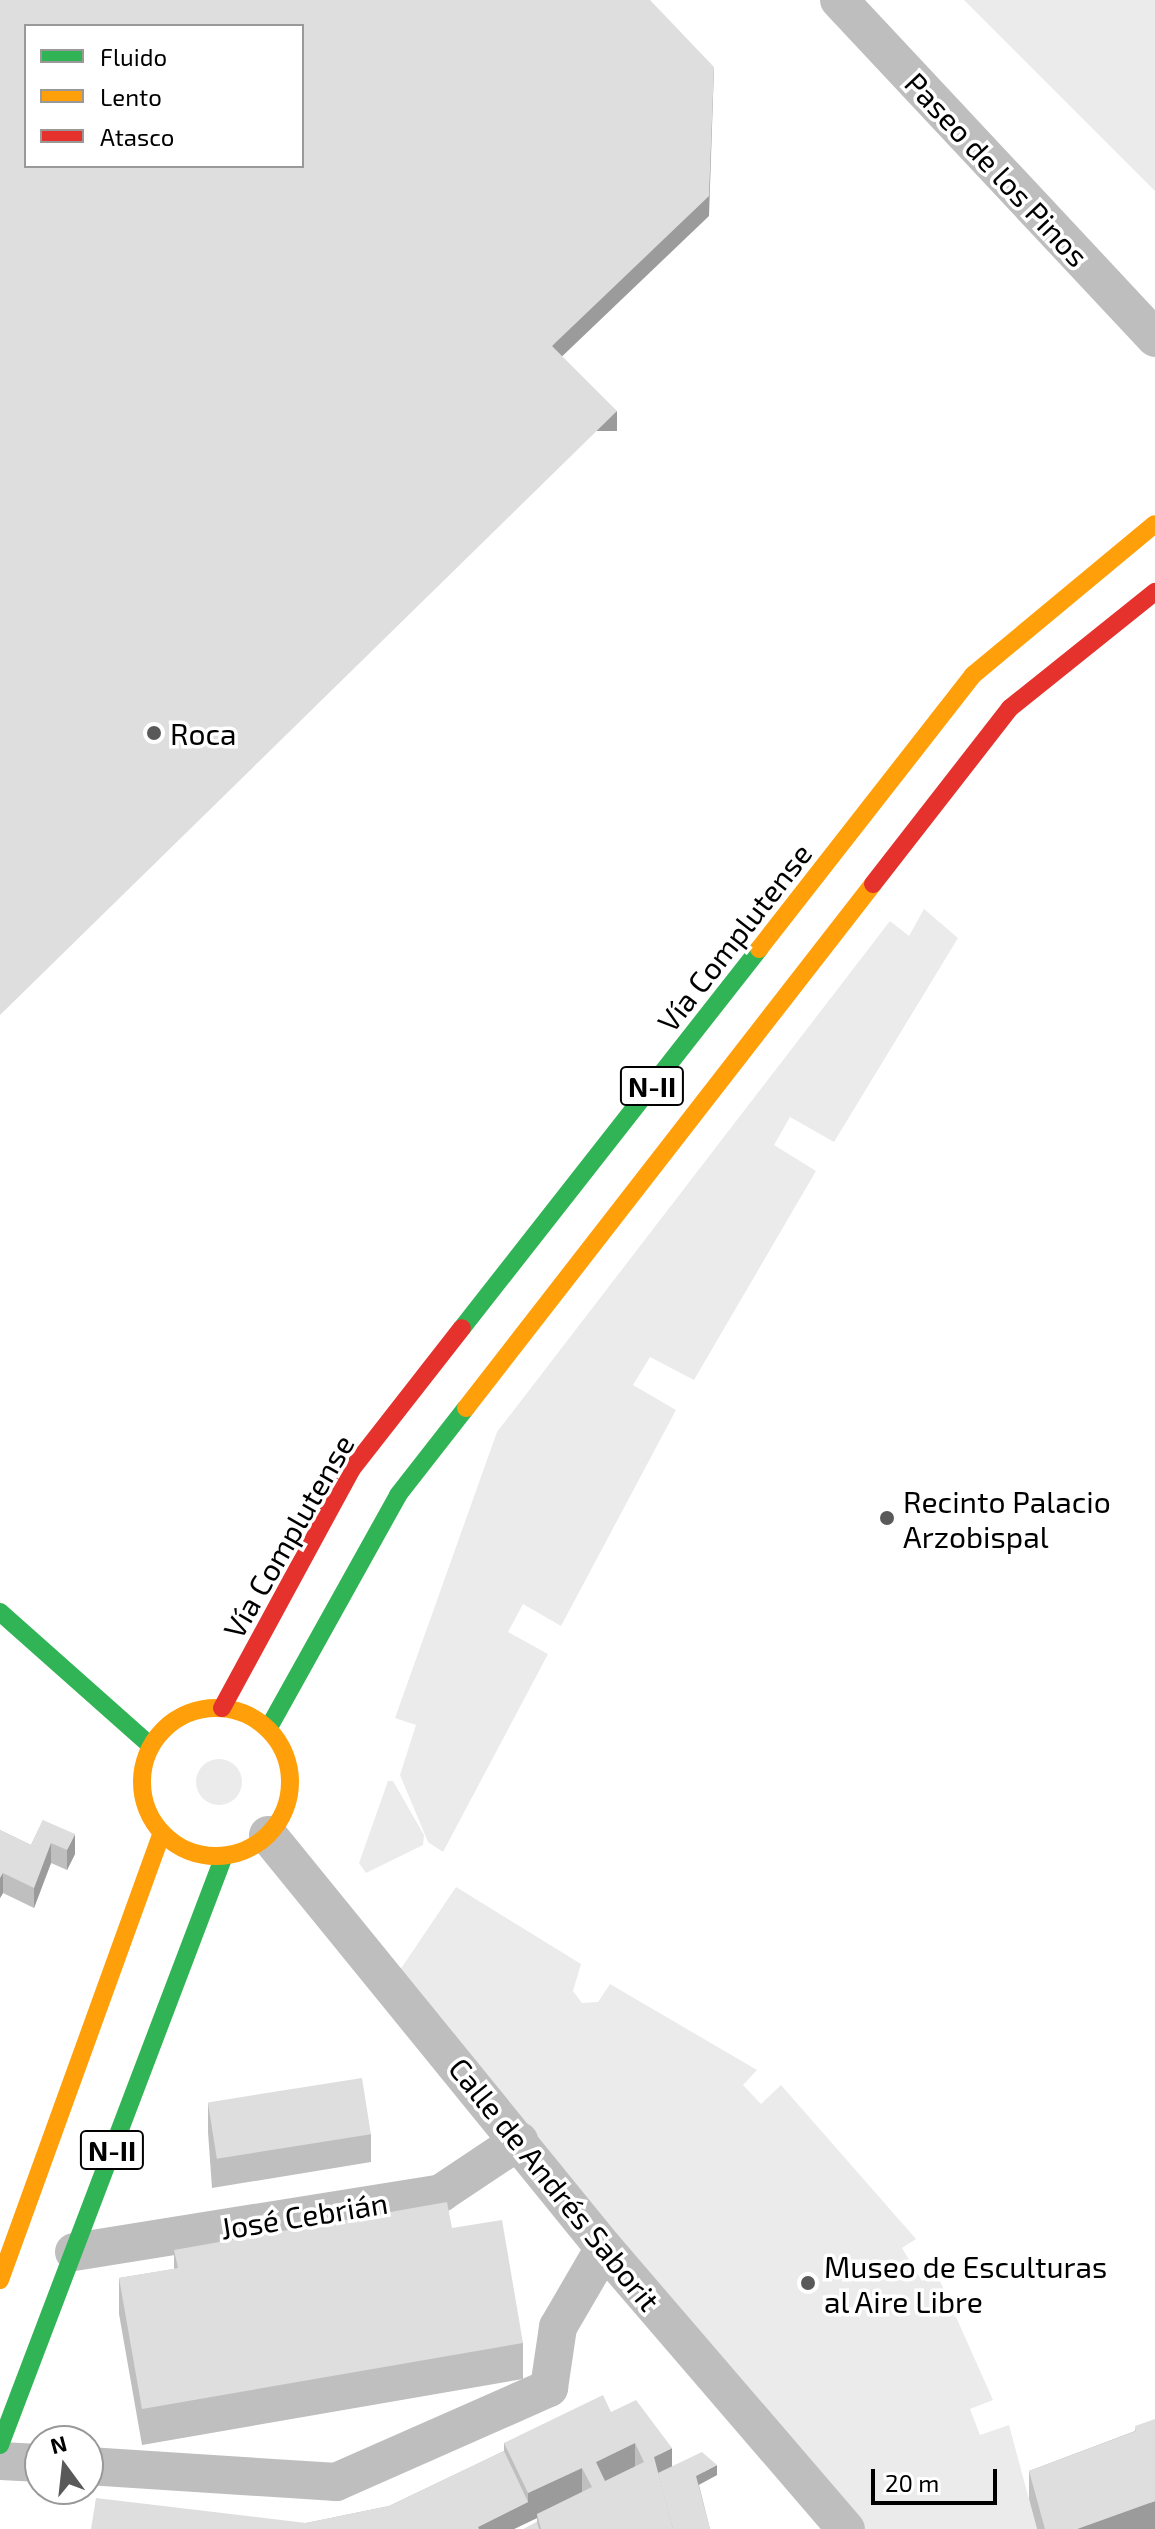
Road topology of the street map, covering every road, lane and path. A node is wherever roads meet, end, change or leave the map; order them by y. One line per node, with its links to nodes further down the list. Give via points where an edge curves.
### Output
1 (839, 0): 2 (street, Paseo de los Pinos)
2 (1155, 338)
3 (1155, 524): 6 (main road, Vía Complutense / N-II, via 973,675 351,1470)
4 (1155, 592): 7 (main road, N-II, via 1010,708 398,1495)
5 (0, 1612): 8 (main road)
6 (222, 1708): 7 (main road, via 246,1714); 8 (main road, via 177,1719)
7 (268, 1729): 10 (main road, via 283,1749 291,1776 284,1813)
8 (151, 1746): 9 (main road, via 142,1789)
9 (162, 1833): 11 (main road, via 180,1847); 15 (main road, N-II)
10 (268, 1835): 11 (main road, via 251,1848); 12 (street, Calle de Andrés Saborit)
11 (224, 1856): 14 (main road, N-II)
12 (519, 2141): 13 (street, Calle de Andrés Saborit); 14 (street, José Cebrián, via 441,2193)
13 (604, 2248): 19 (street, via 558,2327 549,2388 336,2482); 20 (street, Calle de Andrés Saborit)
14 (74, 2252): 16 (main road, N-II)
15 (0, 2280)
16 (0, 2445)
17 (0, 2461): 18 (street)
18 (24, 2462)
19 (104, 2467)
20 (846, 2529)

